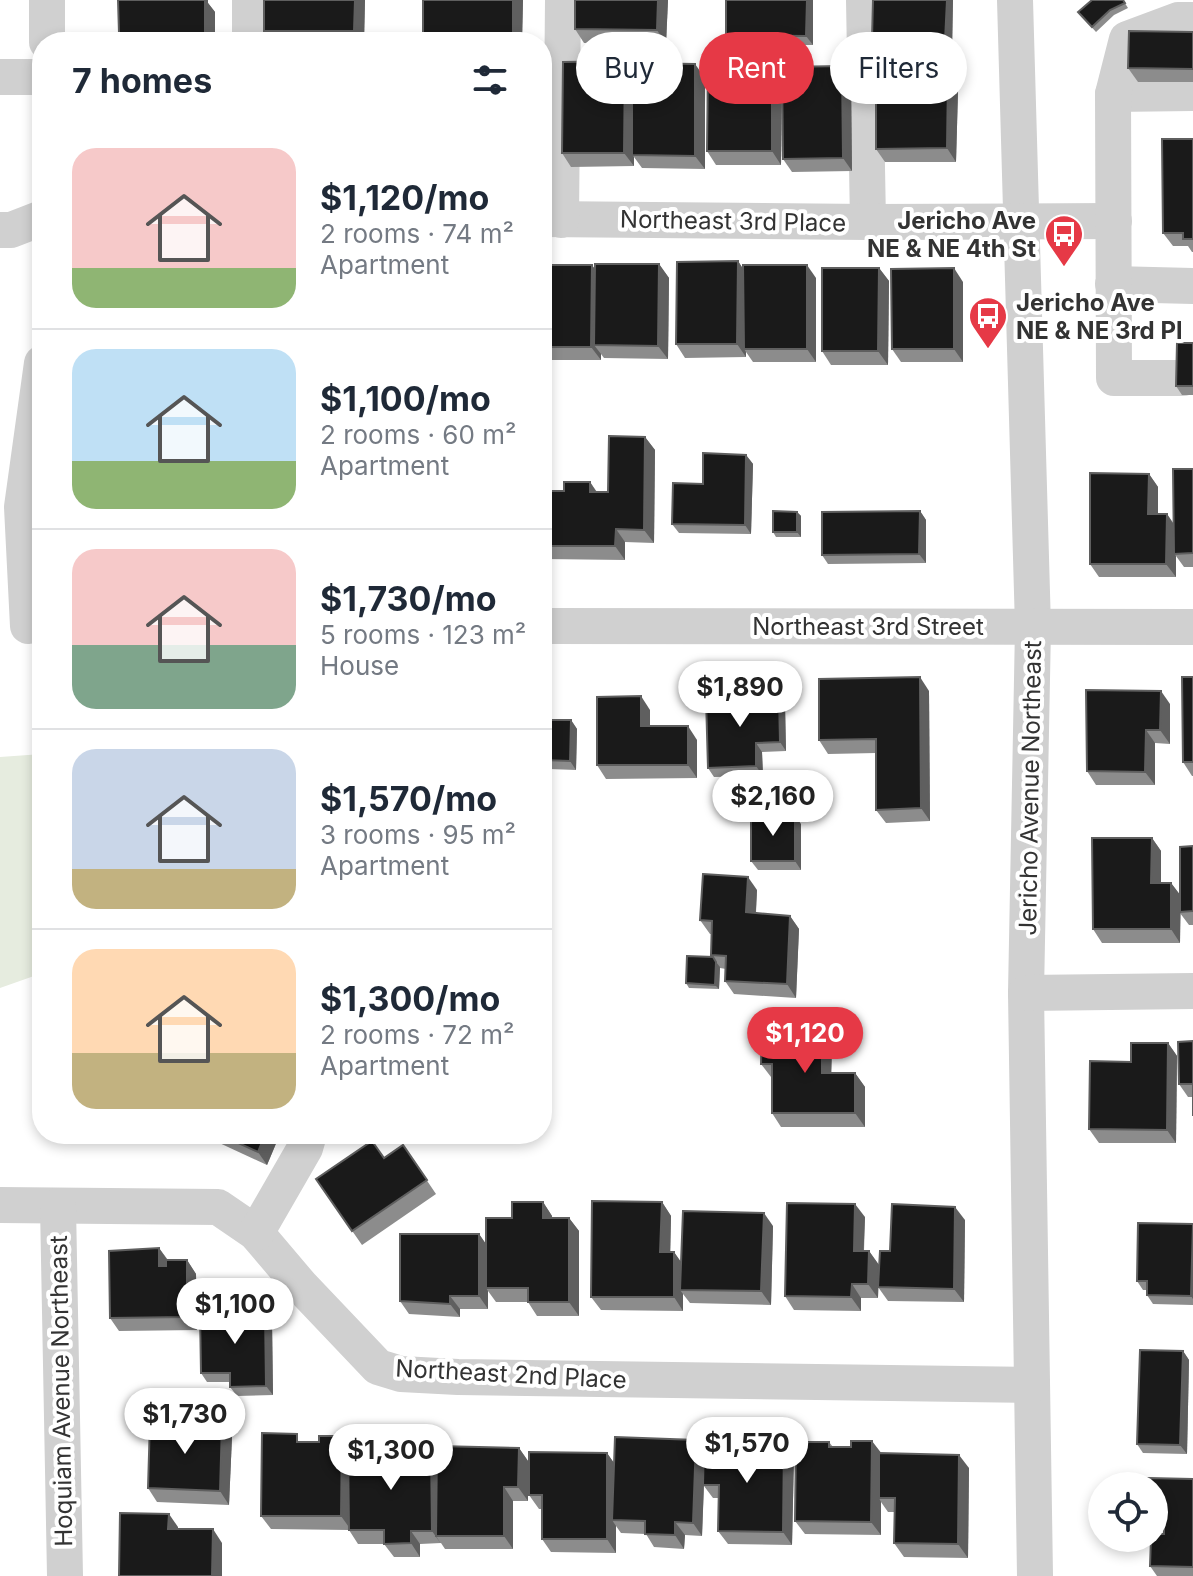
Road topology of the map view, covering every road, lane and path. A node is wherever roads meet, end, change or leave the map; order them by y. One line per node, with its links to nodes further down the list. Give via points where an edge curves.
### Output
1 (47, 0): 7 (street)
2 (250, 0): 8 (street)
3 (563, 0): 13 (street)
4 (864, 0): 18 (street)
5 (1015, 0): 15 (street, Jericho Avenue Northeast)
6 (1186, 20): 12 (street, via 1127,39); 16 (street, via 1146,16 1116,28 1099,53)
7 (47, 32)
8 (250, 32)
9 (0, 77): 10 (street)
10 (32, 77)
11 (1193, 93): 12 (street)
12 (1113, 94): 16 (street)
13 (552, 202)
14 (552, 220): 18 (street, Northeast 3rd Place)
15 (1020, 221): 16 (street, Northeast 3rd Place); 18 (street, Northeast 3rd Place); 27 (street, Jericho Avenue Northeast)
16 (1108, 221): 20 (street)
17 (32, 222): 19 (street)
18 (868, 222)
19 (0, 230)
20 (1113, 284): 21 (street); 22 (street, via 1114,378)
21 (1193, 286)
22 (1183, 378)
23 (32, 394): 24 (street)
24 (15, 448): 25 (street, via 22,507)
25 (23, 626)
26 (552, 626): 27 (street, Northeast 3rd Street)
27 (1033, 627): 28 (street, Northeast 3rd Street); 30 (street, Jericho Avenue Northeast)
28 (1193, 627)
29 (1193, 991): 30 (street)
30 (1026, 993): 35 (street, Jericho Avenue Northeast)
31 (306, 1144): 34 (street)
32 (0, 1205): 33 (street, Northeast 2nd Place)
33 (58, 1206): 34 (street, Northeast 2nd Place, via 218,1207); 36 (street, Hoquiam Avenue Northeast)
34 (256, 1233): 35 (street, Northeast 2nd Place, via 378,1367 401,1374)
35 (1032, 1385): 37 (street, Jericho Avenue Northeast)
36 (65, 1576)
37 (1035, 1576)

